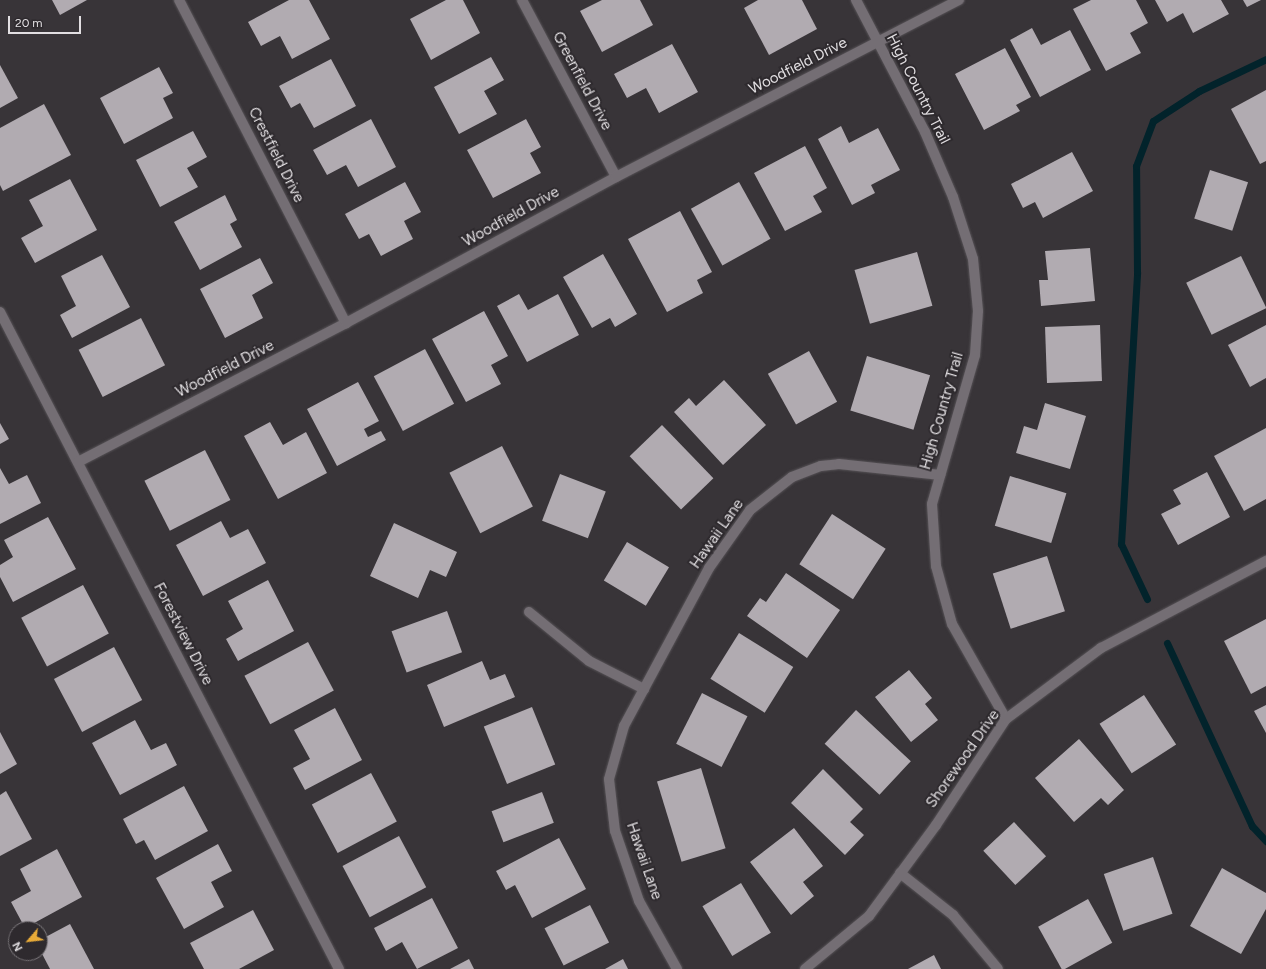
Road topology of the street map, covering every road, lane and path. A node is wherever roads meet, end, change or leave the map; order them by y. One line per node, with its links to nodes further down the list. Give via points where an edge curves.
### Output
1 (179, 0): 8 (street, Crestfield Drive)
2 (522, 0): 6 (street, Greenfield Drive)
3 (856, 0): 5 (street, High Country Trail)
4 (959, 0): 5 (street, Woodfield Drive)
5 (877, 42): 6 (street, Woodfield Drive); 10 (street, High Country Trail, via 925,132 953,197 973,259 978,311 975,355)
6 (616, 177): 8 (street, Woodfield Drive)
7 (0, 312): 9 (street, Forestview Drive)
8 (346, 324): 9 (street, Woodfield Drive)
9 (78, 462): 16 (street, Forestview Drive)
10 (940, 474): 13 (street, Hawaii Lane, via 839,464 821,466 792,477 750,510 709,568); 14 (street, High Country Trail, via 932,504 936,566 952,624)
11 (1266, 561): 14 (street, Shorewood Drive, via 1102,648)
12 (528, 612): 13 (street, via 589,661)
13 (644, 690): 17 (street, Hawaii Lane, via 624,726 609,779 615,831 639,901)
14 (1006, 719): 15 (street, Shorewood Drive)
15 (900, 873): 18 (street, Shorewood Drive, via 869,916); 19 (street, via 953,915)
16 (339, 969)
17 (677, 969)
18 (805, 969)
19 (998, 969)

